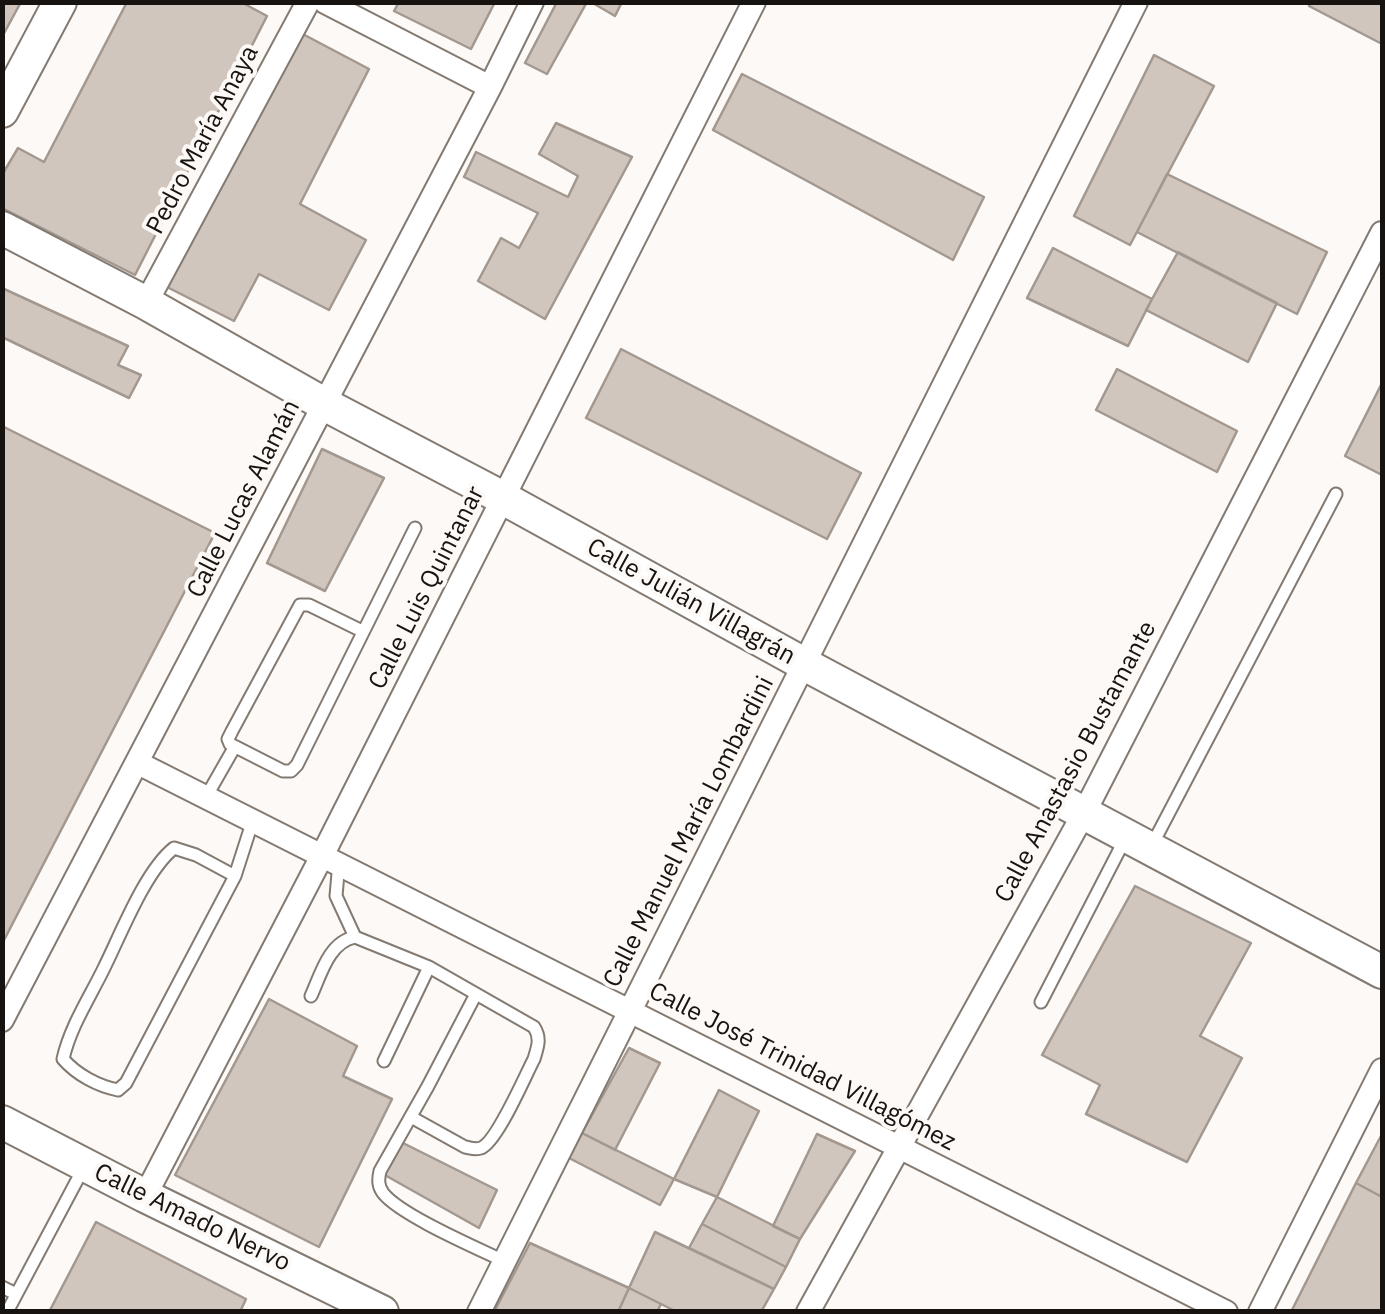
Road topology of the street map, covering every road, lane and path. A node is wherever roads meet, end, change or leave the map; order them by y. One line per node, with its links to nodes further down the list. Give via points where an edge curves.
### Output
1 (60, 2): 8 (street)
2 (308, 2): 11 (street, Pedro María Anaya)
3 (325, 2): 7 (street)
4 (532, 2): 7 (street, Calle Lucas Alamán)
5 (754, 2): 14 (street, Calle Luis Quintanar)
6 (1136, 2): 17 (street, Calle Manuel María Lombardini)
7 (490, 88): 12 (street, Calle Lucas Alamán)
8 (2, 110)
9 (2, 228): 11 (street, Calle Julián Villagrán)
10 (1382, 232): 21 (street, Calle Anastasio Bustamante)
11 (146, 304): 12 (street, Calle Julián Villagrán)
12 (324, 404): 14 (street, Calle Julián Villagrán); 19 (street, Calle Lucas Alamán)
13 (1336, 494): 23 (lane)
14 (503, 498): 17 (street, Calle Julián Villagrán); 24 (street, Calle Luis Quintanar)
15 (415, 528): 16 (lane)
16 (362, 632): 18 (lane, via 291,771); 18 (lane, via 300,605 228,739)
17 (804, 664): 21 (street, Calle Julián Villagrán); 32 (street, Calle Manuel María Lombardini)
18 (234, 748): 20 (lane)
19 (138, 763): 20 (street, Calle José Trinidad Villagómez); 33 (street, Calle Lucas Alamán)
20 (206, 797): 22 (street, Calle José Trinidad Villagómez)
21 (1084, 813): 23 (street, Calle Julián Villagrán); 38 (street, Calle Anastasio Bustamante)
22 (252, 820): 24 (street, Calle José Trinidad Villagómez); 25 (lane)
23 (1138, 842): 28 (street, Calle Julián Villagrán); 31 (lane)
24 (331, 858): 26 (lane, via 336,896); 32 (street, Calle José Trinidad Villagómez); 40 (street, Calle Luis Quintanar)
25 (234, 876): 25 (lane, via 184,851 167,854 72,1031 63,1060 69,1066 107,1088 118,1090 126,1082)
26 (356, 937): 27 (lane); 30 (lane, via 338,944)
27 (430, 968): 29 (lane); 34 (lane)
28 (1382, 972)
29 (476, 994): 36 (lane); 36 (lane, via 539,1035 496,1132 484,1147 466,1148)
30 (311, 996)
31 (1041, 1002)
32 (630, 1010): 38 (street, Calle José Trinidad Villagómez); 41 (street, Calle Manuel María Lombardini)
33 (2, 1020)
34 (384, 1061)
35 (1382, 1070): 49 (street)
36 (411, 1117): 41 (lane, via 380,1170 381,1191)
37 (2, 1122): 39 (street, Calle Amado Nervo)
38 (898, 1146): 47 (street, Calle Anastasio Bustamante); 48 (street, Calle José Trinidad Villagómez)
39 (85, 1165): 40 (street, Calle Amado Nervo); 43 (lane)
40 (145, 1196): 45 (street, Calle Amado Nervo)
41 (504, 1261): 46 (street, Calle Manuel María Lombardini)
42 (2, 1287): 43 (lane)
43 (16, 1294): 44 (lane)
44 (7, 1312)
45 (382, 1312)
46 (479, 1312)
47 (808, 1312)
48 (1226, 1312)
49 (1260, 1312)

